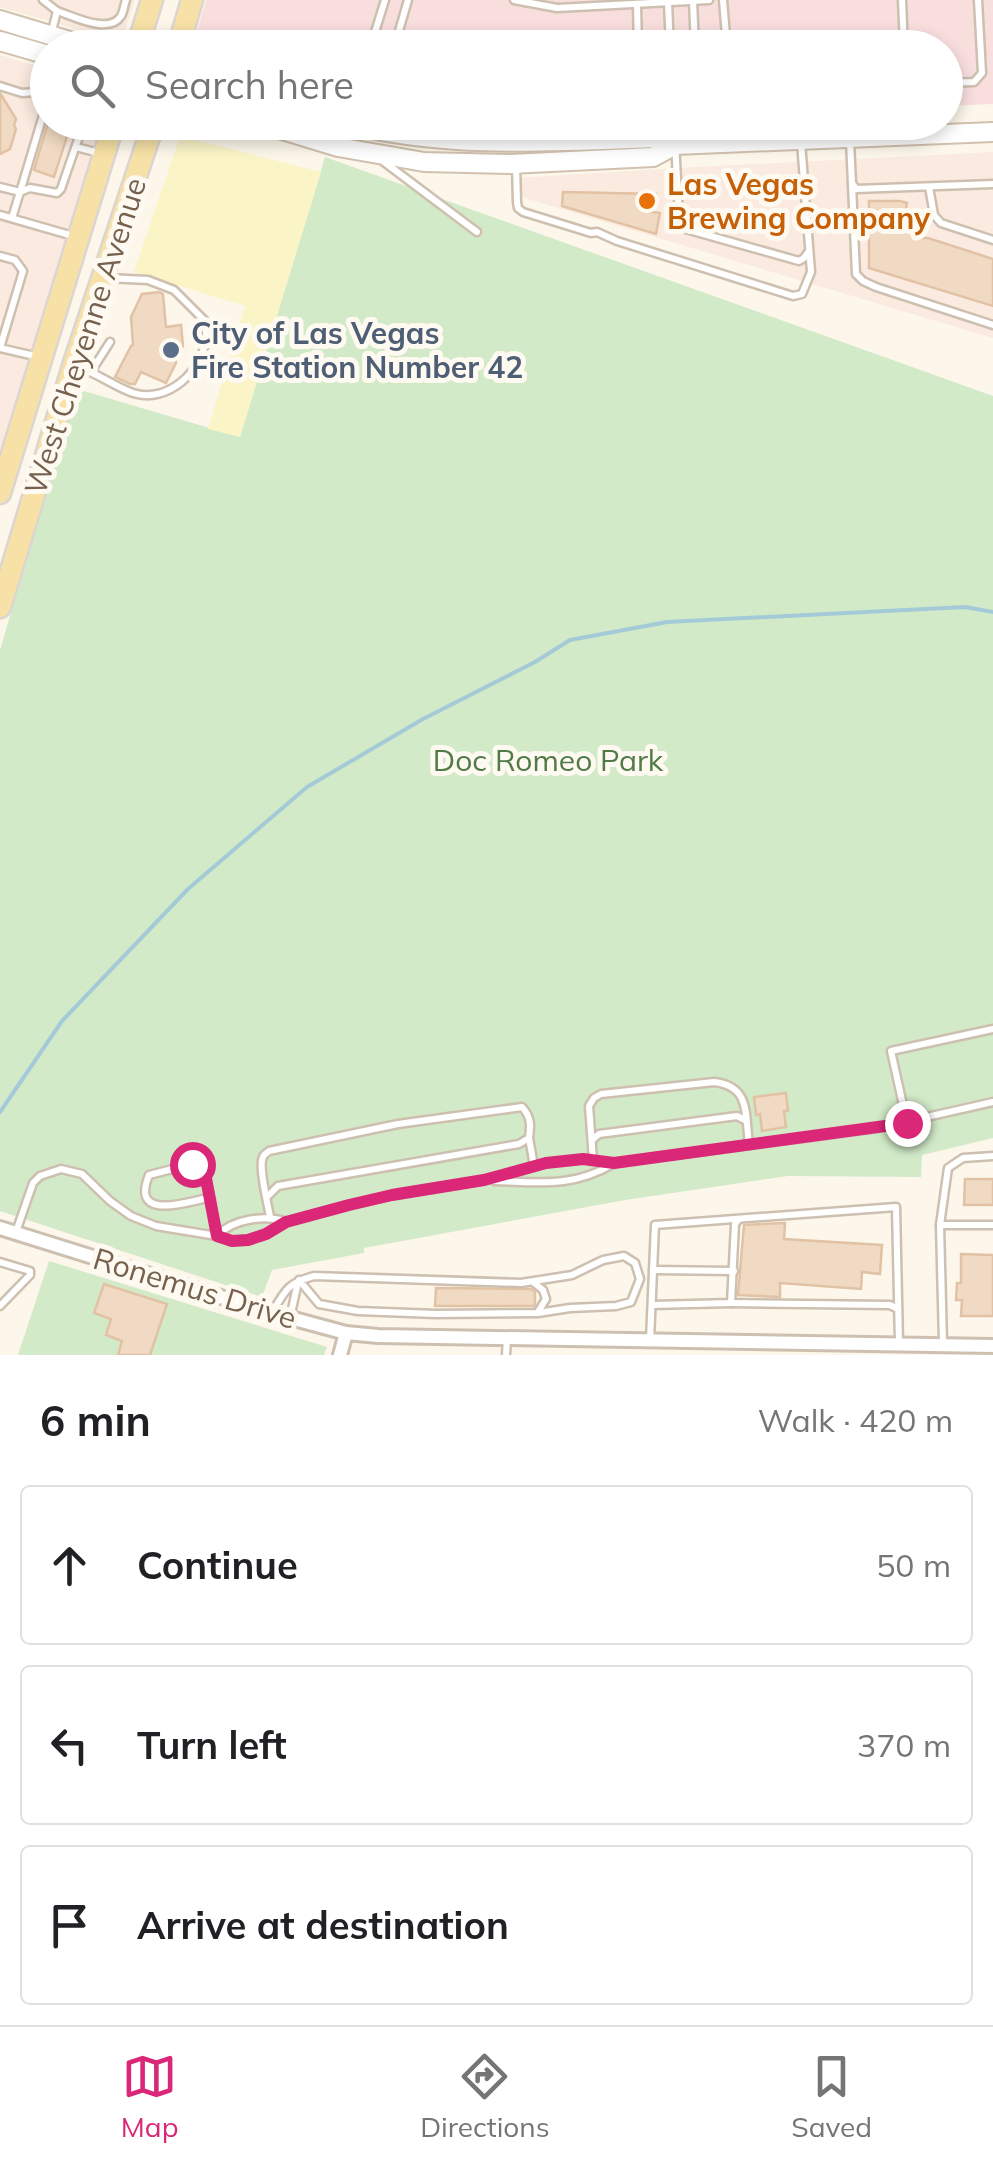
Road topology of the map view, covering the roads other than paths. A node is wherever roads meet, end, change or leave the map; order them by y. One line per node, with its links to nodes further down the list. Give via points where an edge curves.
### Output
1 (42, 0): 15 (lane)
2 (126, 0): 15 (lane, via 120,17 104,25)
3 (152, 0): 19 (main road)
4 (192, 0): 20 (main road)
5 (385, 0): 21 (lane)
6 (408, 0): 22 (lane)
7 (514, 0): 13 (lane, via 558,8)
8 (709, 0): 12 (lane)
9 (723, 0): 26 (lane)
10 (902, 0): 27 (lane)
11 (978, 0): 30 (lane, via 982,73)
12 (693, 1): 14 (lane); 25 (lane)
13 (633, 3): 14 (lane); 23 (lane)
14 (668, 3): 24 (lane)
15 (57, 11): 18 (lane)
16 (0, 20): 17 (main road)
17 (32, 30)
18 (52, 30)
19 (143, 30)
20 (183, 30)
21 (376, 30)
22 (399, 30)
23 (636, 30)
24 (669, 30)
25 (695, 30)
26 (726, 30)
27 (903, 30)
28 (0, 41): 29 (main road)
29 (30, 50)
30 (963, 82)
31 (0, 86): 32 (lane)
32 (30, 92)
33 (993, 132): 34 (main road)
34 (963, 133)
35 (36, 140): 58 (lane)
36 (78, 140): 50 (lane)
37 (108, 140): 51 (main road, West Cheyenne Avenue)
38 (148, 140): 66 (main road, West Cheyenne Avenue)
39 (315, 140): 52 (main road)
40 (442, 140): 41 (main road)
41 (591, 140)
42 (659, 140): 49 (main road)
43 (675, 140): 49 (lane)
44 (700, 140): 48 (lane)
45 (825, 140): 47 (main road)
46 (850, 140): 54 (lane)
47 (800, 141): 48 (main road); 64 (lane)
48 (700, 144): 49 (main road)
49 (675, 145): 53 (main road, via 653,158); 64 (lane, via 682,228 799,261)
50 (76, 147): 51 (lane); 58 (lane, via 62,189)
51 (104, 154): 62 (main road, West Cheyenne Avenue)
52 (376, 155): 53 (main road); 61 (lane)
53 (516, 164): 64 (lane, via 523,212 793,296 802,294 811,272)
54 (852, 183): 56 (lane, via 856,189); 67 (lane, via 856,274 862,281)
55 (993, 184): 56 (lane)
56 (929, 186): 63 (lane, via 941,223)
57 (0, 187): 58 (lane)
58 (20, 192): 60 (lane)
59 (0, 215): 60 (lane)
60 (12, 218): 62 (lane)
61 (477, 232)
62 (78, 238): 69 (main road, West Cheyenne Avenue)
63 (993, 240)
64 (809, 251)
65 (0, 256): 69 (lane, via 15,260 22,271 0,348)
66 (102, 278): 70 (main road, West Cheyenne Avenue); 70 (lane, via 148,280 174,290 205,321 206,339 180,384 148,396)
67 (993, 326)
68 (110, 342): 70 (lane, via 94,367)
69 (42, 358): 70 (main road); 71 (main road, West Cheyenne Avenue)
70 (80, 368): 73 (main road, West Cheyenne Avenue)
71 (5, 455): 72 (main road, West Cheyenne Avenue)
72 (0, 492)
73 (0, 607)
74 (993, 1029): 77 (lane, via 892,1051)
75 (993, 1102): 77 (lane)
76 (746, 1121): 79 (lane, via 717,1118); 79 (lane, via 743,1097 725,1083 602,1094 589,1106); 80 (lane)
77 (907, 1123): 80 (lane)
78 (529, 1138): 84 (lane); 86 (lane, via 278,1186); 86 (lane, via 531,1124 522,1107 269,1151 261,1161)
79 (592, 1140): 82 (lane)
80 (749, 1145): 83 (lane)
81 (993, 1156): 91 (lane, via 962,1158 948,1168)
82 (593, 1160): 83 (lane); 84 (lane)
83 (614, 1163): 85 (lane, via 566,1182)
84 (534, 1166): 85 (lane)
85 (484, 1180): 90 (lane)
86 (266, 1196): 88 (lane)
87 (211, 1199): 87 (lane, via 198,1164 150,1174 146,1183 152,1204 163,1207); 95 (lane)
88 (270, 1217): 90 (lane); 95 (lane, via 225,1227)
89 (739, 1219): 97 (lane, via 656,1225); 98 (lane); 104 (lane, via 896,1207)
90 (286, 1222): 95 (lane, via 248,1240)
91 (940, 1225): 92 (lane); 112 (lane)
92 (993, 1225)
93 (0, 1228): 94 (street, Ronemus Drive)
94 (16, 1233): 95 (lane, via 33,1183 61,1169 82,1174 131,1216); 106 (street, Ronemus Drive)
95 (217, 1236)
96 (0, 1262): 103 (lane, via 30,1270)
97 (654, 1270): 98 (lane); 102 (lane)
98 (734, 1272): 101 (lane)
99 (299, 1280): 100 (lane, via 332,1275); 105 (lane, via 319,1304 358,1310); 106 (lane); 107 (lane)
100 (532, 1281): 105 (lane, via 546,1299); 105 (lane, via 624,1256 635,1263 640,1279 631,1302)
101 (731, 1304): 102 (lane); 104 (lane)
102 (652, 1305): 111 (lane)
103 (0, 1306)
104 (898, 1309): 110 (lane)
105 (538, 1312)
106 (272, 1313): 107 (street, Ronemus Drive)
107 (290, 1318): 108 (street, Ronemus Drive)
108 (346, 1333): 109 (street, Ronemus Drive); 115 (street)
109 (507, 1338): 111 (street, Ronemus Drive); 116 (lane)
110 (899, 1344): 112 (street, Ronemus Drive); 114 (street, Ronemus Drive)
111 (647, 1345): 114 (street, Ronemus Drive)
112 (943, 1345): 113 (street, Ronemus Drive)
113 (993, 1346)
114 (833, 1349)
115 (340, 1355)
116 (506, 1355)

